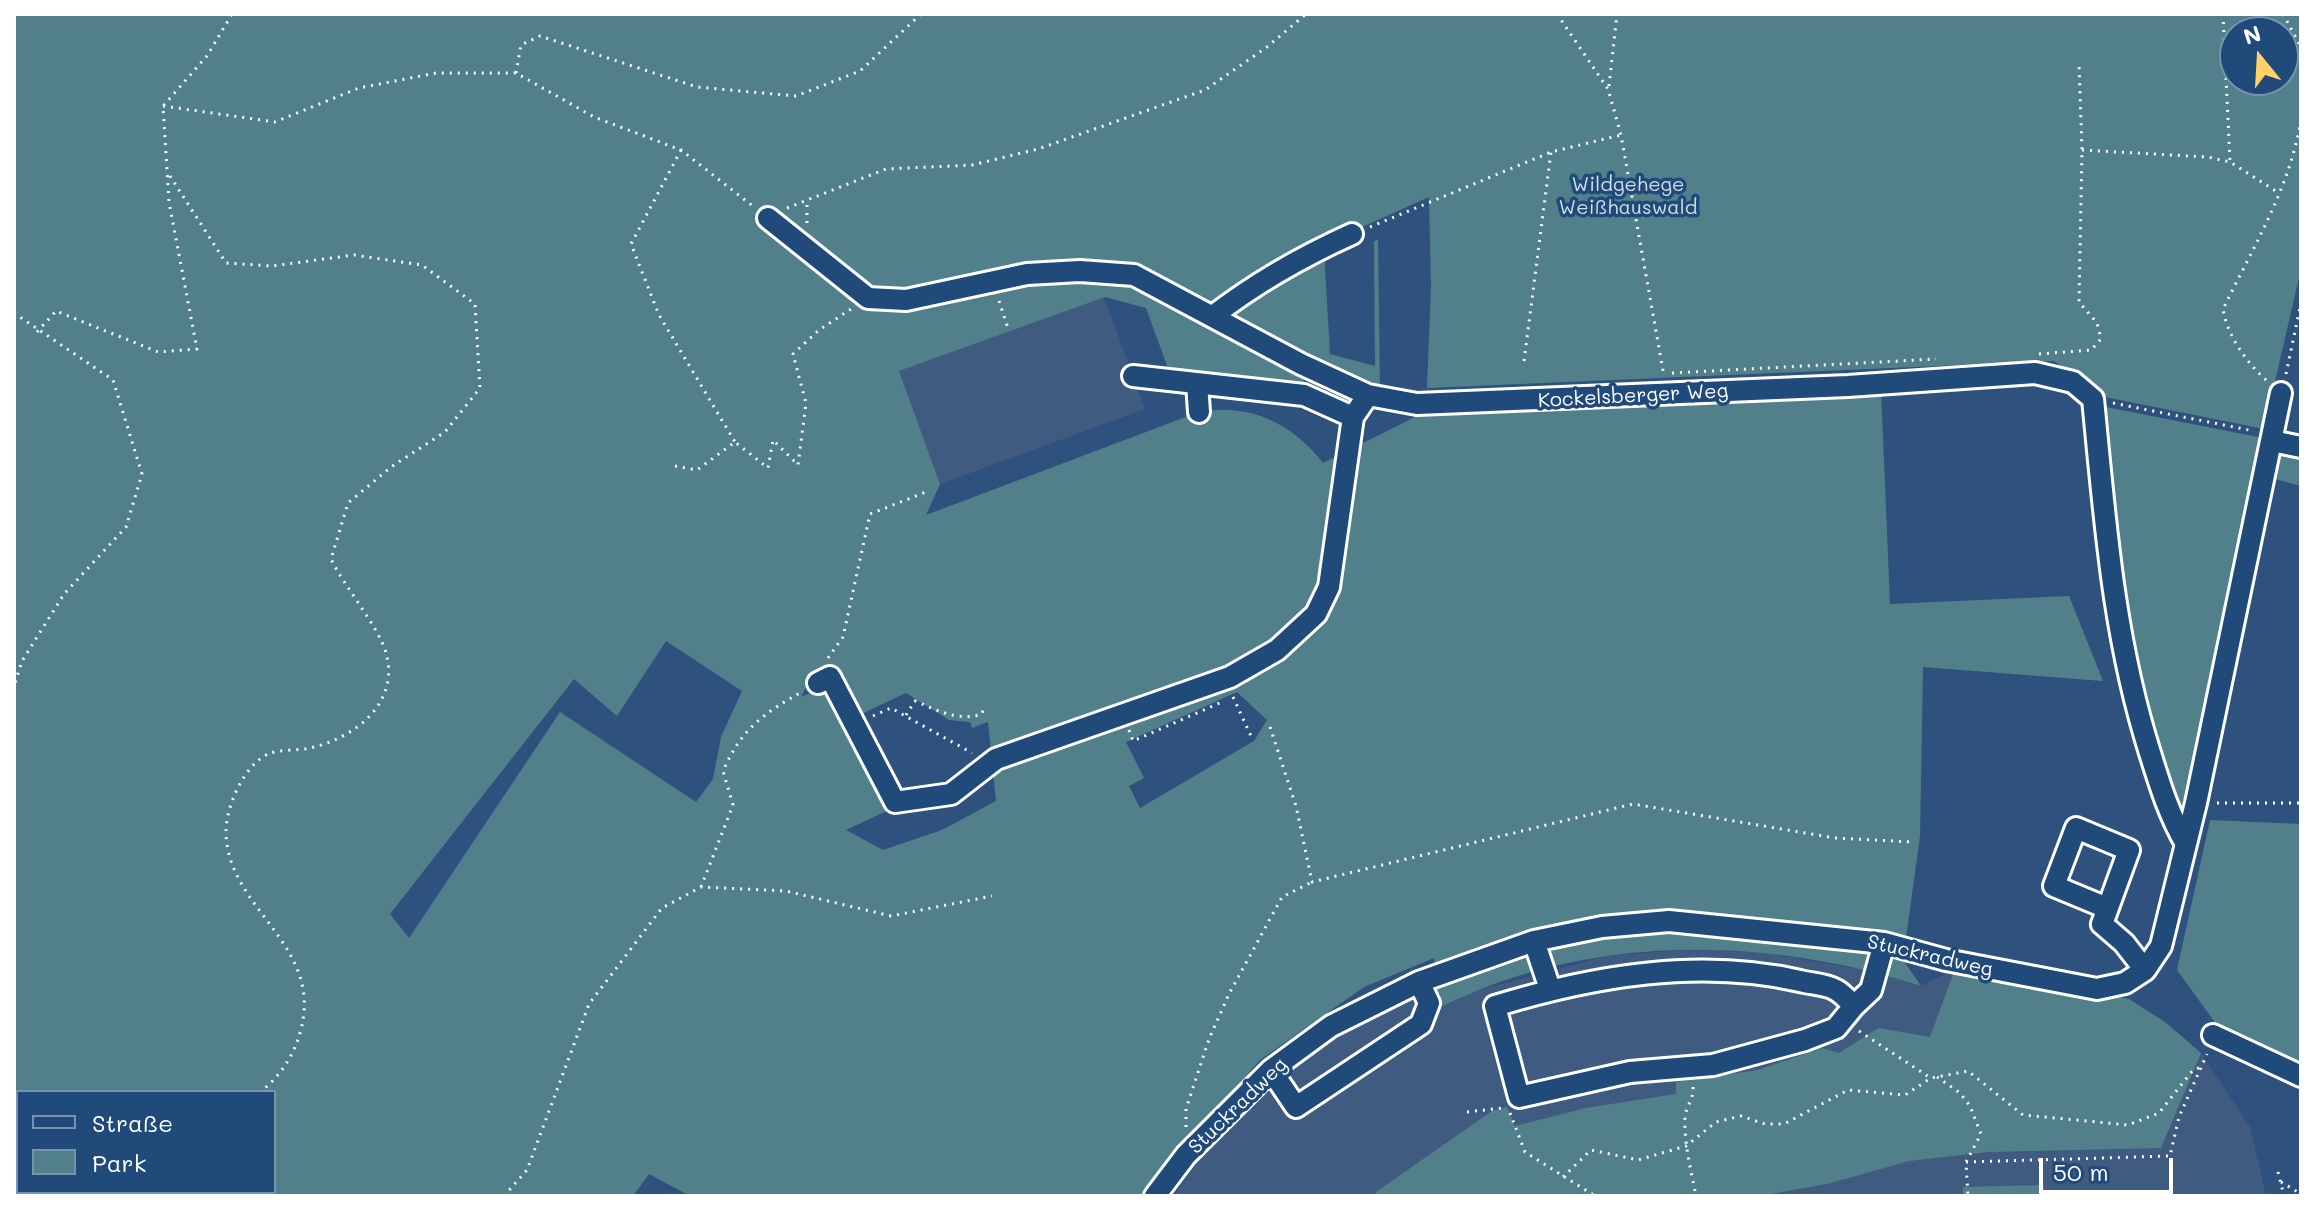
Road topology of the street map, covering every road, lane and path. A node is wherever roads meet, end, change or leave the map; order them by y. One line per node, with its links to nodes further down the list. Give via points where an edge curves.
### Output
1 (232, 14): 12 (path, via 207,56)
2 (921, 14): 10 (path, via 860,71 796,96 697,87 540,36 521,45)
3 (1306, 14): 21 (path, via 1205,90 1038,149 972,165 886,169)
4 (1557, 14): 11 (path)
5 (1617, 14): 11 (path)
6 (2223, 14): 18 (path)
7 (2283, 14): 8 (path)
8 (2301, 47)
9 (2079, 64): 16 (path)
10 (516, 73): 12 (path, via 436,73 359,88 275,122); 15 (path, via 594,117)
11 (1608, 89): 14 (path)
12 (163, 106): 19 (path)
13 (2301, 120): 20 (path)
14 (1621, 135): 17 (path); 31 (path, via 1664,373)
15 (681, 150): 21 (path); 41 (path, via 631,244 659,315)
16 (2082, 150): 18 (path); 30 (path, via 2079,302 2097,323 2101,339 2091,350)
17 (1551, 152): 22 (path); 32 (path)
18 (2230, 162): 20 (path)
19 (170, 176): 29 (path, via 169,202 197,349 158,352 56,311); 75 (path, via 226,263 272,266 354,255 422,265 475,304 480,388 445,432 348,503 331,559 385,648 391,676 375,710 345,738 267,754 235,788 226,826 227,857 303,974 306,1014 296,1049)
20 (2279, 193): 35 (path, via 2223,309 2225,326 2254,369)
21 (768, 218): 24 (street)
22 (1352, 234): 27 (street, via 1251,286)
23 (992, 282): 24 (street, Kockelsberger Weg, via 906,300); 27 (street, Kockelsberger Weg, via 1080,271 1134,275); 28 (path)
24 (868, 298): 41 (path, via 793,354 806,403 798,465 773,440 768,468)
25 (2301, 303): 35 (path)
26 (14, 313): 29 (path)
27 (1213, 316): 36 (street, Kockelsberger Weg)
28 (1009, 331)
29 (37, 332): 46 (path, via 113,380 142,474 126,527 64,594 22,661)
30 (2026, 354)
31 (1948, 359)
32 (1524, 361)
33 (1133, 376): 34 (street)
34 (1197, 383): 38 (street); 39 (street, via 1304,395)
35 (2281, 393): 40 (street)
36 (1368, 395): 37 (street, Kockelsberger Weg, via 1417,404 1517,402 2035,373 2073,382); 39 (street)
37 (2093, 399): 40 (path, via 2260,433); 57 (street, via 2116,614 2135,706 2171,819)
38 (1199, 412)
39 (1353, 417): 45 (street, via 1337,544 1316,614 1277,650 1230,677 996,759 951,794 895,802 830,677)
40 (2272, 441): 42 (street); 54 (street)
41 (735, 442): 43 (path, via 697,470)
42 (2301, 447)
43 (675, 466)
44 (926, 492): 45 (path, via 870,514 843,637)
45 (818, 683): 59 (path, via 764,716 737,740 723,771 733,805)
46 (14, 686)
47 (983, 710): 49 (path, via 971,718 915,701)
48 (878, 712): 49 (path, via 891,708)
49 (905, 716): 53 (path)
50 (1270, 727): 58 (path, via 1296,806)
51 (1251, 736): 52 (path, via 1233,697)
52 (1133, 741)
53 (972, 753)
54 (2196, 803): 55 (path); 57 (street)
55 (2301, 803)
56 (1913, 842): 58 (path, via 1835,838 1633,804)
57 (2186, 844): 64 (street, via 2161,946)
58 (1312, 882): 78 (path, via 1282,897 1229,994 1186,1109)
59 (701, 887): 60 (path, via 786,891 891,916); 84 (path, via 662,908 589,1004 527,1170)
60 (992, 896)
61 (2107, 908): 64 (street, via 2102,924)
62 (1534, 941): 63 (street, Stuckradweg, via 1669,921); 65 (street, Stuckradweg); 66 (street)
63 (1884, 943): 64 (street, Stuckradweg, via 2097,989 2125,983); 67 (street, via 1871,990)
64 (2145, 970)
65 (1419, 982): 71 (street, Stuckradweg, via 1331,1026); 71 (street, via 1429,1003 1421,1024 1296,1107)
66 (1550, 989): 67 (street, via 1645,973 1718,971 1782,977 1836,990); 70 (street, via 1495,1006 1519,1097 1630,1072)
67 (1854, 1006): 68 (street)
68 (1836, 1028): 70 (street); 74 (path, via 1862,1032)
69 (2213, 1035): 72 (street)
70 (1691, 1067): 77 (path, via 1694,1096 1685,1113)
71 (1271, 1070): 78 (street, Stuckradweg)
72 (2301, 1076)
73 (1937, 1077): 74 (path); 79 (path, via 1960,1093 1981,1134); 79 (path, via 1968,1071 2023,1115 2128,1125 2159,1113 2201,1067 2179,1117 2170,1156)
74 (1931, 1078): 77 (path, via 1905,1095 1848,1090 1784,1124 1741,1116 1716,1122)
75 (262, 1090)
76 (1467, 1112): 81 (path, via 1507,1107 1525,1152)
77 (1686, 1146): 81 (path, via 1638,1160 1591,1150); 87 (path)
78 (1186, 1155): 85 (street, Stuckradweg)
79 (1966, 1162): 88 (path)
80 (2278, 1172): 82 (path)
81 (1563, 1177): 86 (path)
82 (2281, 1182): 83 (path); 89 (path)
83 (2301, 1194)
84 (504, 1196)
85 (1155, 1196)
86 (1595, 1196)
87 (1696, 1196)
88 (1968, 1196)
89 (2284, 1196)

